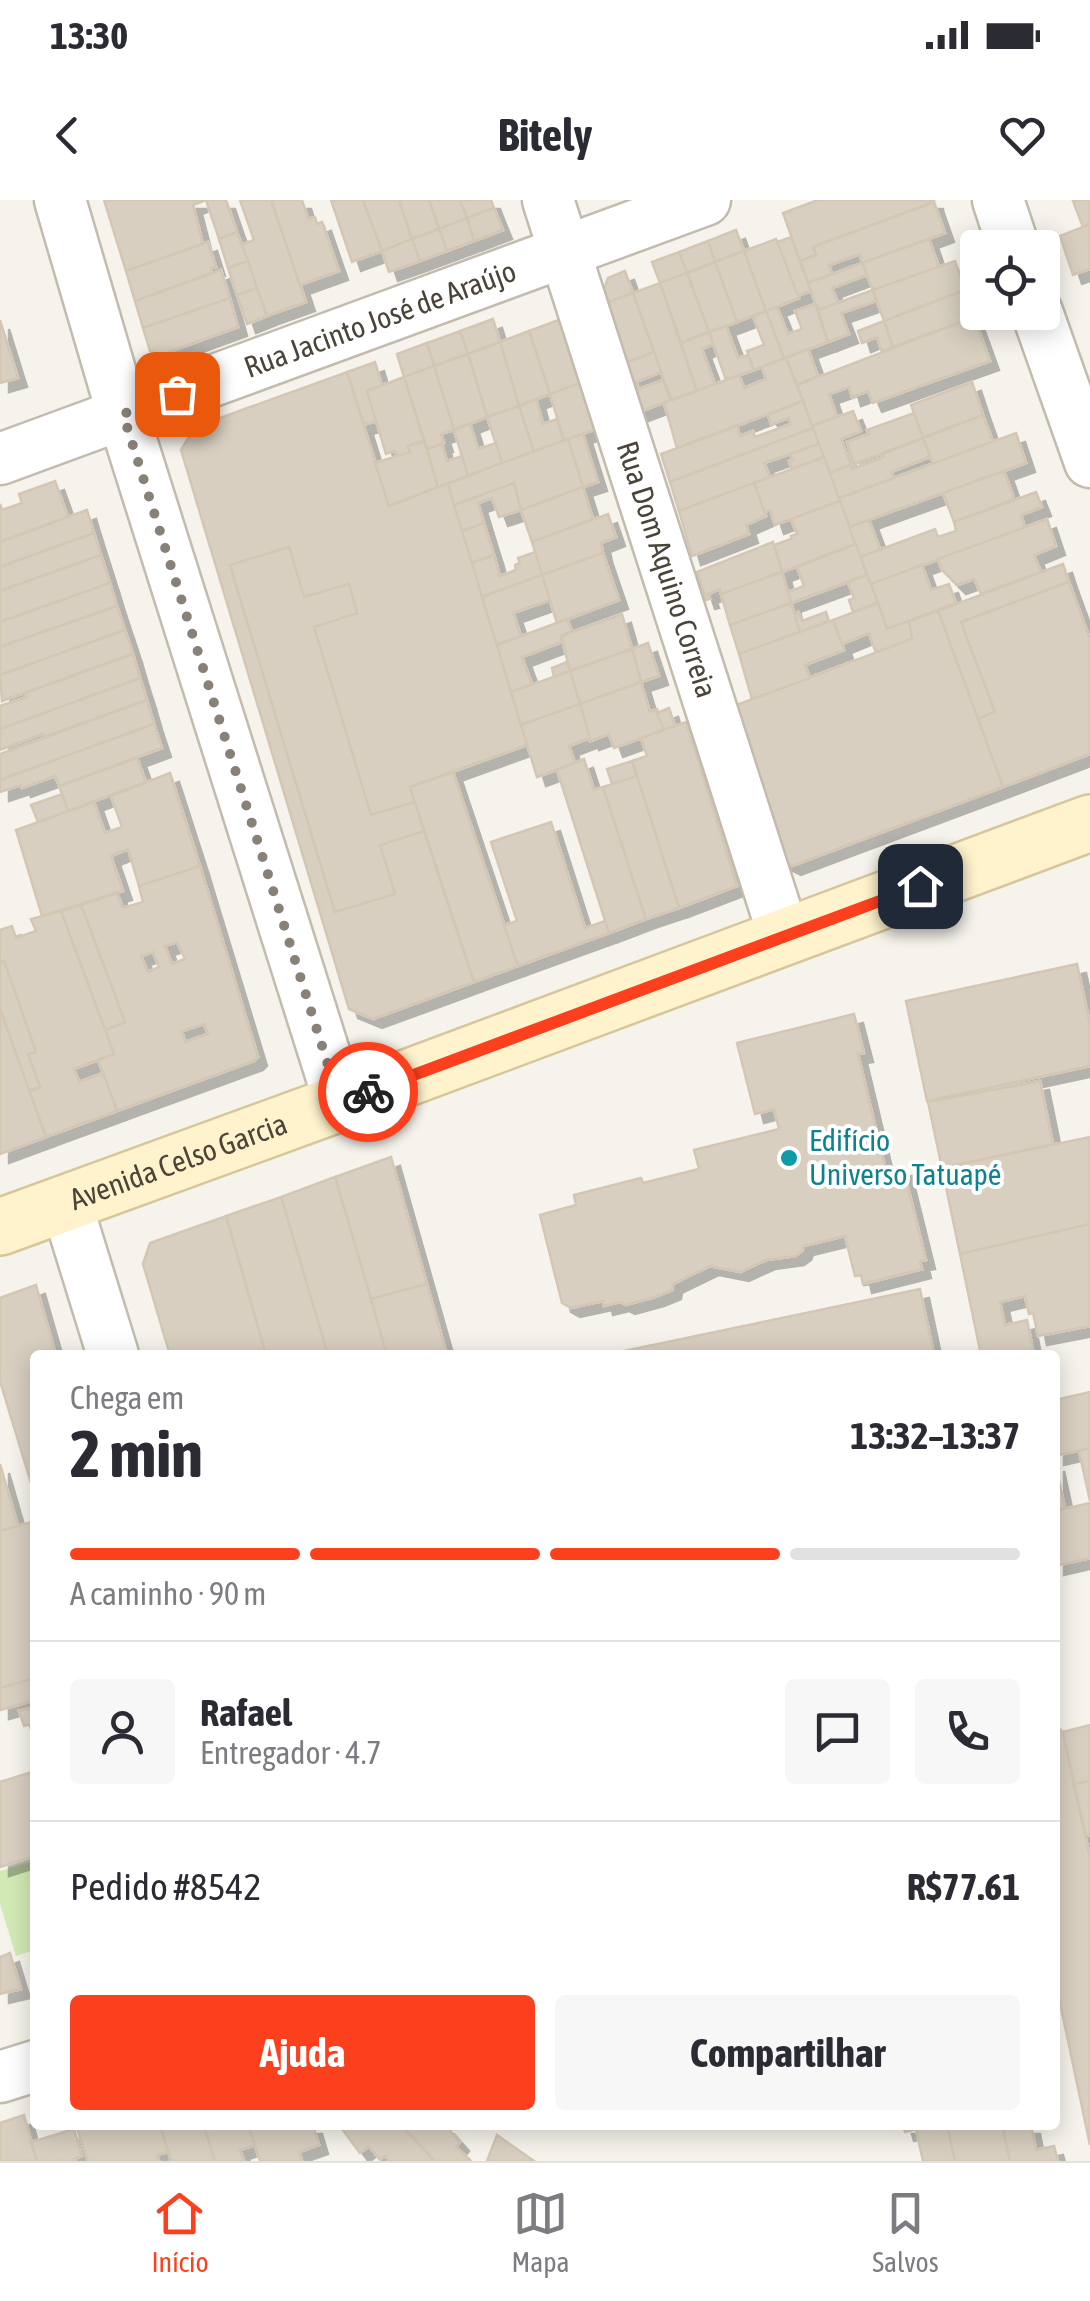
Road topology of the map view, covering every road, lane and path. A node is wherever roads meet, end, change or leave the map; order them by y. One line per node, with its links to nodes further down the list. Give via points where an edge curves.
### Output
1 (60, 200): 8 (street)
2 (548, 200): 6 (street, Rua Dom Aquino Correia)
3 (704, 200): 6 (street, Rua Jacinto José de Araújo)
4 (998, 200): 5 (street)
5 (1008, 230)
6 (566, 251): 8 (street, Rua Jacinto José de Araújo); 12 (street, Rua Dom Aquino Correia)
7 (1043, 330): 10 (street)
8 (123, 414): 9 (street, Rua Jacinto José de Araújo); 13 (street)
9 (0, 459)
10 (1090, 462)
11 (1090, 823): 12 (main road, Avenida Celso Garcia)
12 (784, 936): 13 (main road, Avenida Celso Garcia)
13 (340, 1103): 14 (main road, Avenida Celso Garcia)
14 (66, 1203): 15 (main road, Avenida Celso Garcia); 16 (street)
15 (0, 1227)
16 (111, 1350)
17 (30, 2068): 18 (street)
18 (0, 2077)

